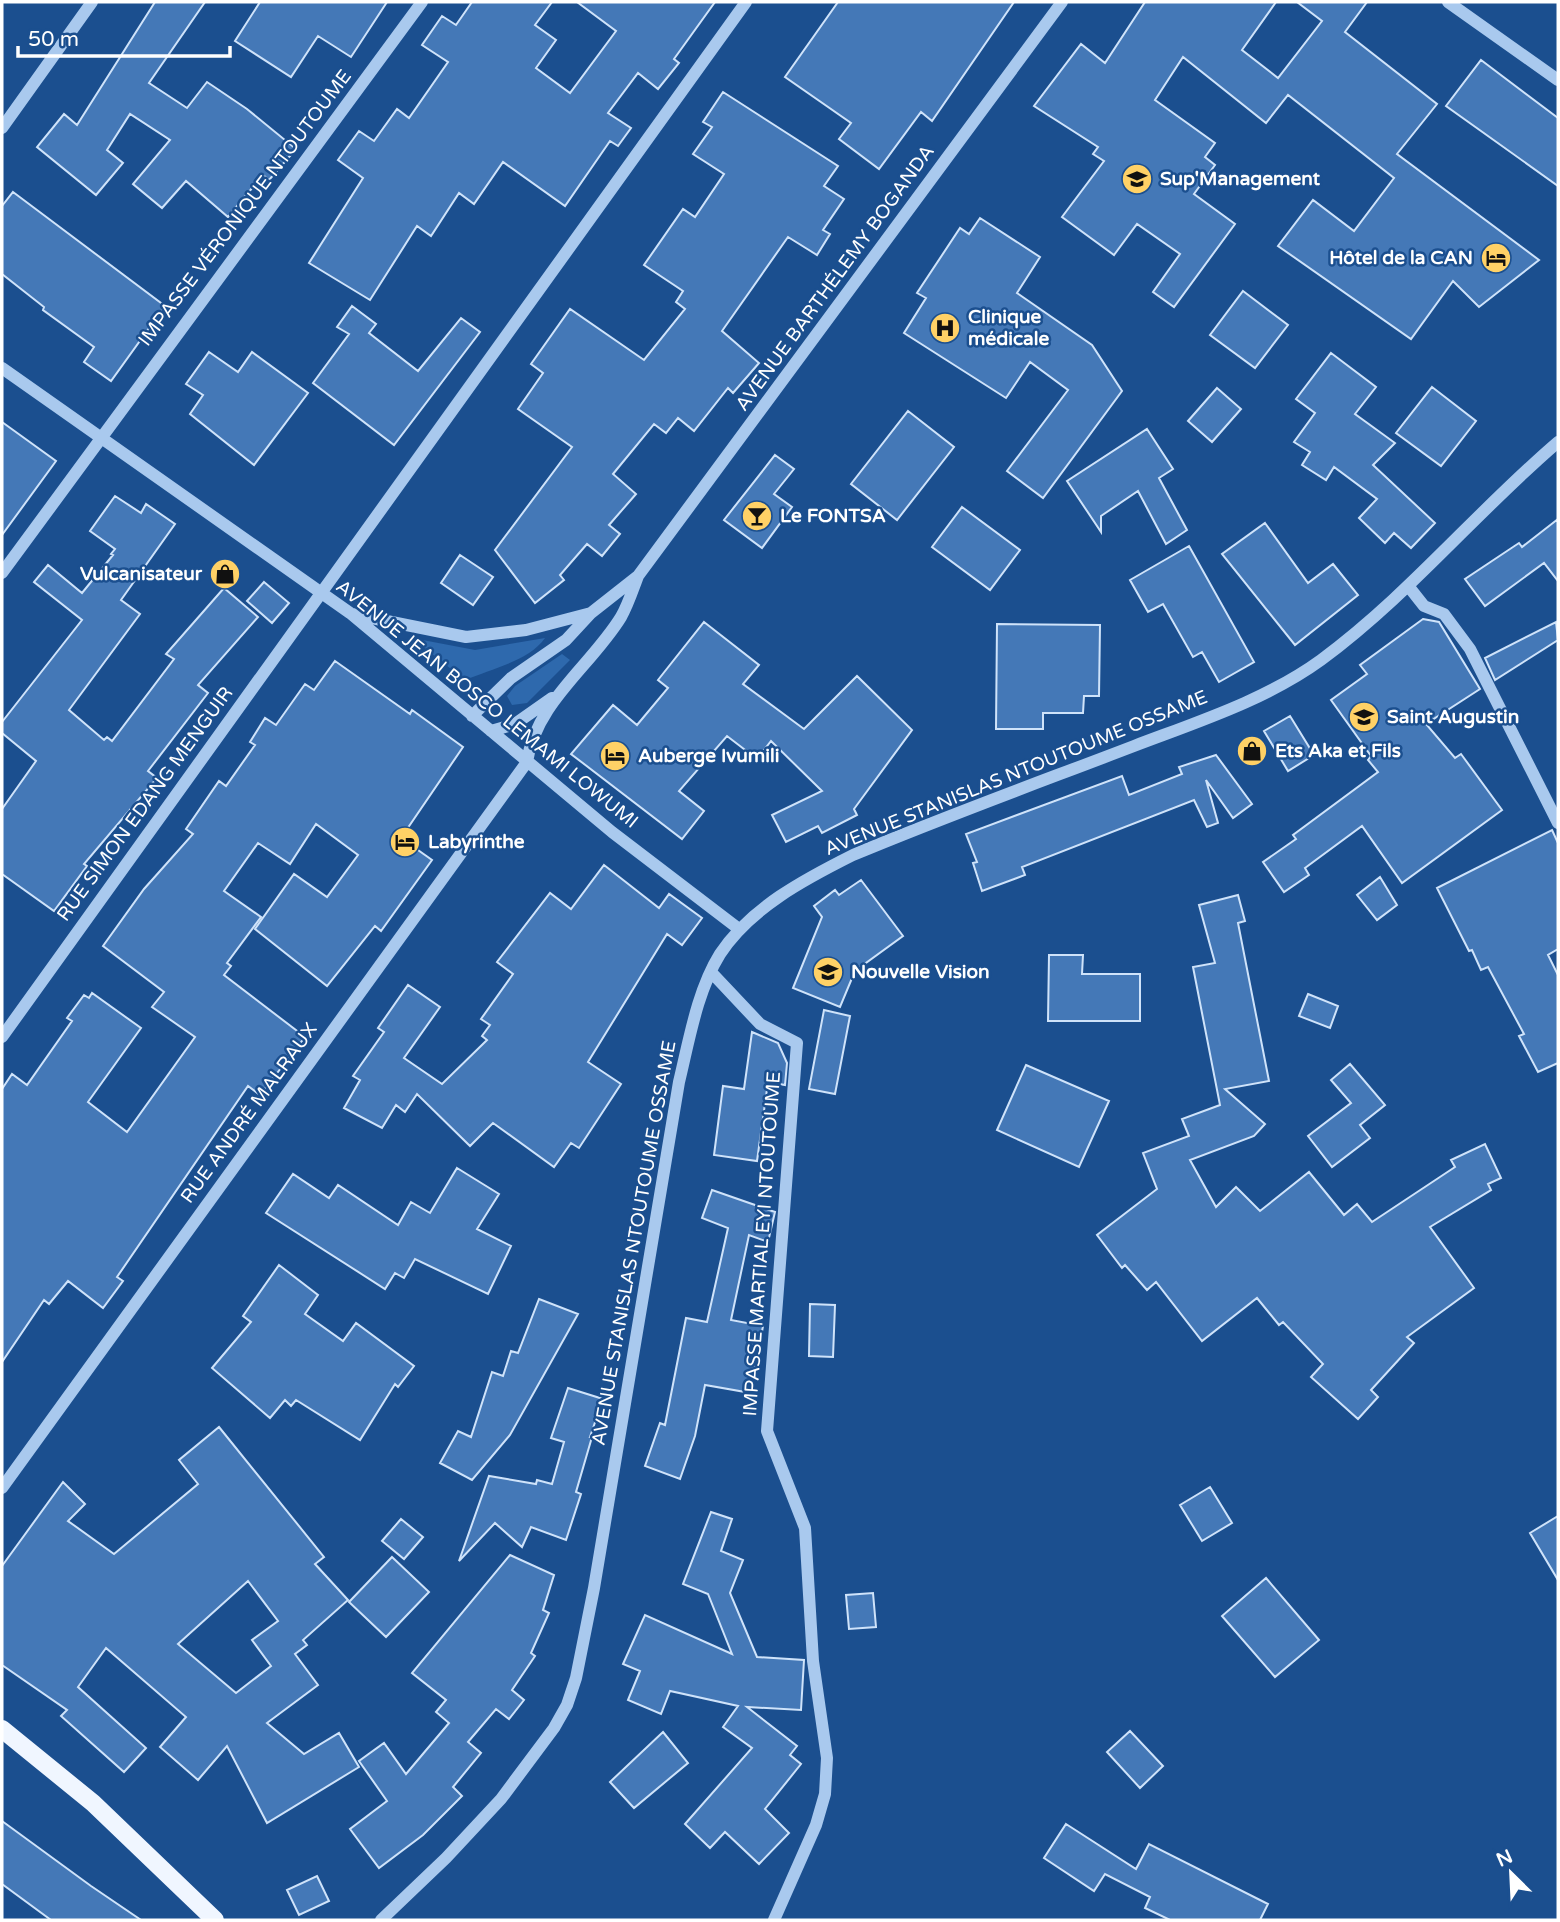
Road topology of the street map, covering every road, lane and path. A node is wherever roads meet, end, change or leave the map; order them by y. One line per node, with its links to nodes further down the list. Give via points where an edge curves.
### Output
1 (92, 2): 7 (street)
2 (422, 2): 9 (street, IMPASSE VÉRONIQUE NTOUTOUME)
3 (746, 2): 14 (street, RUE SIMON EDANG MENGUIR)
4 (1062, 2): 12 (street, AVENUE BARTHÉLEMY BOGANDA)
5 (1448, 2): 6 (street)
6 (1558, 80)
7 (2, 128)
8 (2, 368): 9 (street, AVENUE JEAN BOSCO LEMAMI LOWUMI)
9 (99, 438): 11 (street, IMPASSE VÉRONIQUE NTOUTOUME); 14 (street, AVENUE JEAN BOSCO LEMAMI LOWUMI)
10 (1558, 442): 13 (street, AVENUE STANISLAS NTOUTOUME OSSAME)
11 (2, 573)
12 (638, 576): 16 (street); 17 (street, via 621,616)
13 (1409, 587): 21 (street, via 1424,606 1444,614 1471,649); 22 (street, AVENUE STANISLAS NTOUTOUME OSSAME, via 1320,661 1273,688 1199,722 853,855 821,871)
14 (319, 593): 15 (street, AVENUE JEAN BOSCO LEMAMI LOWUMI); 24 (street, RUE SIMON EDANG MENGUIR)
15 (350, 613): 16 (street, via 466,637 526,630); 18 (street, AVENUE JEAN BOSCO LEMAMI LOWUMI)
16 (591, 613): 18 (street, via 566,640 510,678)
17 (563, 690): 19 (street, via 515,724); 20 (street, RUE ANDRÉ MALRAUX, via 531,738)
18 (472, 716): 19 (street, AVENUE JEAN BOSCO LEMAMI LOWUMI)
19 (491, 731): 20 (street, AVENUE JEAN BOSCO LEMAMI LOWUMI)
20 (527, 762): 22 (street, AVENUE JEAN BOSCO LEMAMI LOWUMI); 25 (street, RUE ANDRÉ MALRAUX)
21 (1558, 823)
22 (738, 929): 23 (street, AVENUE STANISLAS NTOUTOUME OSSAME)
23 (711, 972): 28 (street, AVENUE STANISLAS NTOUTOUME OSSAME, via 679,1082 594,1588 567,1705 501,1799); 29 (street, IMPASSE MARTIAL EYI NTOUTOUME, via 760,1024 797,1043 767,1431 805,1528 813,1661 827,1758 825,1794 816,1825)
24 (2, 1037)
25 (2, 1488)
26 (2, 1729): 27 (main road, via 93,1803)
27 (215, 1920)
28 (381, 1920)
29 (774, 1920)

